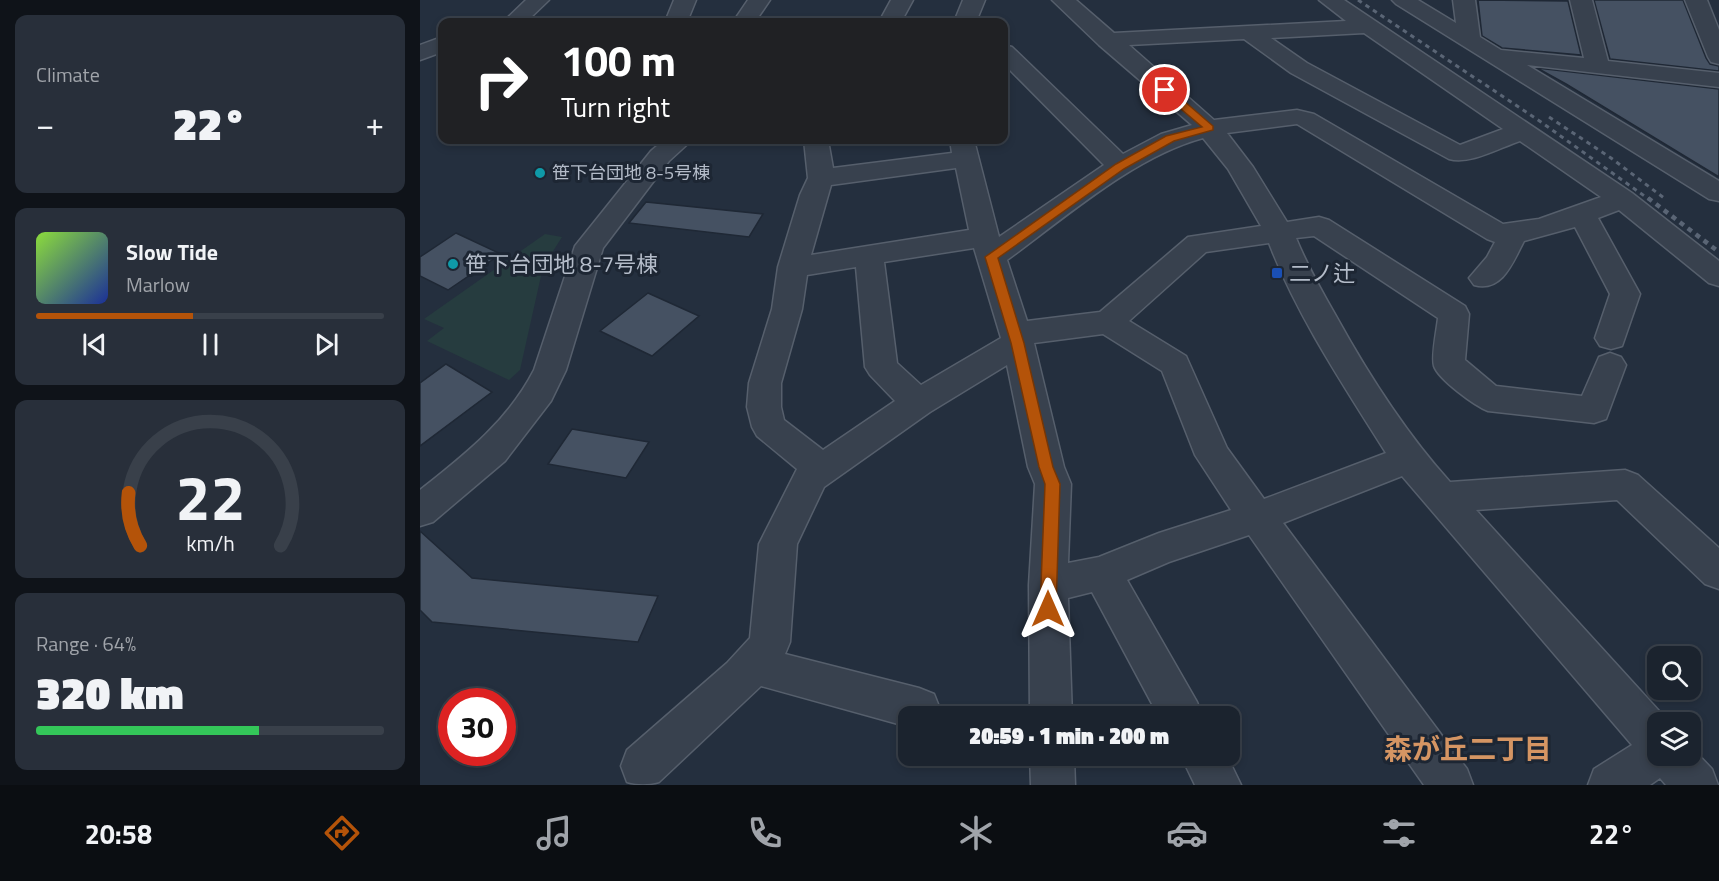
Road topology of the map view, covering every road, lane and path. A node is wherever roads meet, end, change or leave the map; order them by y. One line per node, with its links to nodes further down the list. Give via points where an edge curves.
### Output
1 (538, 0): 11 (street)
2 (685, 0): 12 (street)
3 (759, 0): 13 (street)
4 (902, 0): 14 (street)
5 (1064, 0): 17 (street)
6 (1330, 0): 15 (street)
7 (1403, 0): 18 (street)
8 (1464, 0): 18 (street)
9 (1581, 0): 24 (street)
10 (1696, 0): 23 (street)
11 (518, 18)
12 (678, 18)
13 (747, 18)
14 (892, 18)
15 (1371, 26): 16 (street); 27 (street)
16 (1250, 33): 17 (street); 27 (street, via 1299,68 1458,154)
17 (1107, 40): 26 (street)
18 (1469, 41): 21 (street)
19 (438, 46): 20 (street)
20 (420, 53)
21 (1492, 55): 24 (street); 33 (street)
22 (1008, 56): 31 (street)
23 (1719, 57)
24 (1598, 67): 25 (street)
25 (1719, 80)
26 (1210, 128): 31 (street, via 1170,139); 36 (street, via 1240,167); 37 (street, via 1305,119 1497,232)
27 (1523, 131): 34 (street)
28 (674, 144): 49 (street, via 589,246 550,370 538,392 492,451)
29 (817, 144): 32 (street)
30 (964, 149): 32 (street); 38 (street)
31 (1120, 166): 38 (street)
32 (821, 178): 40 (street)
33 (1719, 193)
34 (1622, 199): 35 (street); 41 (street)
35 (1582, 215): 36 (street, via 1625,294 1594,410 1488,398 1449,364 1454,314 1319,226); 37 (street)
36 (1279, 232): 43 (street, via 1198,244); 46 (street, via 1346,363)
37 (1513, 235): 42 (street, via 1498,263)
38 (988, 247): 39 (street); 44 (street)
39 (869, 255): 40 (street); 45 (street, via 881,367)
40 (794, 267): 47 (street, via 787,309 765,383 764,407 769,427)
41 (1719, 276)
42 (1484, 278)
43 (1108, 322): 44 (street); 50 (street, via 1175,364 1212,455)
44 (1016, 339): 45 (street); 53 (street, via 1053,484)
45 (918, 403): 47 (street)
46 (1408, 459): 48 (street); 50 (street)
47 (820, 468): 54 (street, via 811,477 778,544 770,642)
48 (1442, 497): 51 (street, via 1625,485); 58 (street)
49 (420, 511)
50 (1258, 518): 52 (street, via 1159,549); 66 (street)
51 (1719, 572)
52 (1102, 573): 53 (street); 57 (street)
53 (1048, 585): 56 (street)
54 (754, 665): 55 (street); 60 (street)
55 (908, 706)
56 (1051, 706)
57 (1176, 706)
58 (1647, 730)
59 (1647, 761): 67 (street)
60 (643, 766)
61 (1052, 766): 64 (street)
62 (1209, 766): 65 (street)
63 (1679, 766): 68 (street)
64 (1053, 785)
65 (1219, 785)
66 (1451, 785)
67 (1610, 785)
68 (1696, 785)

